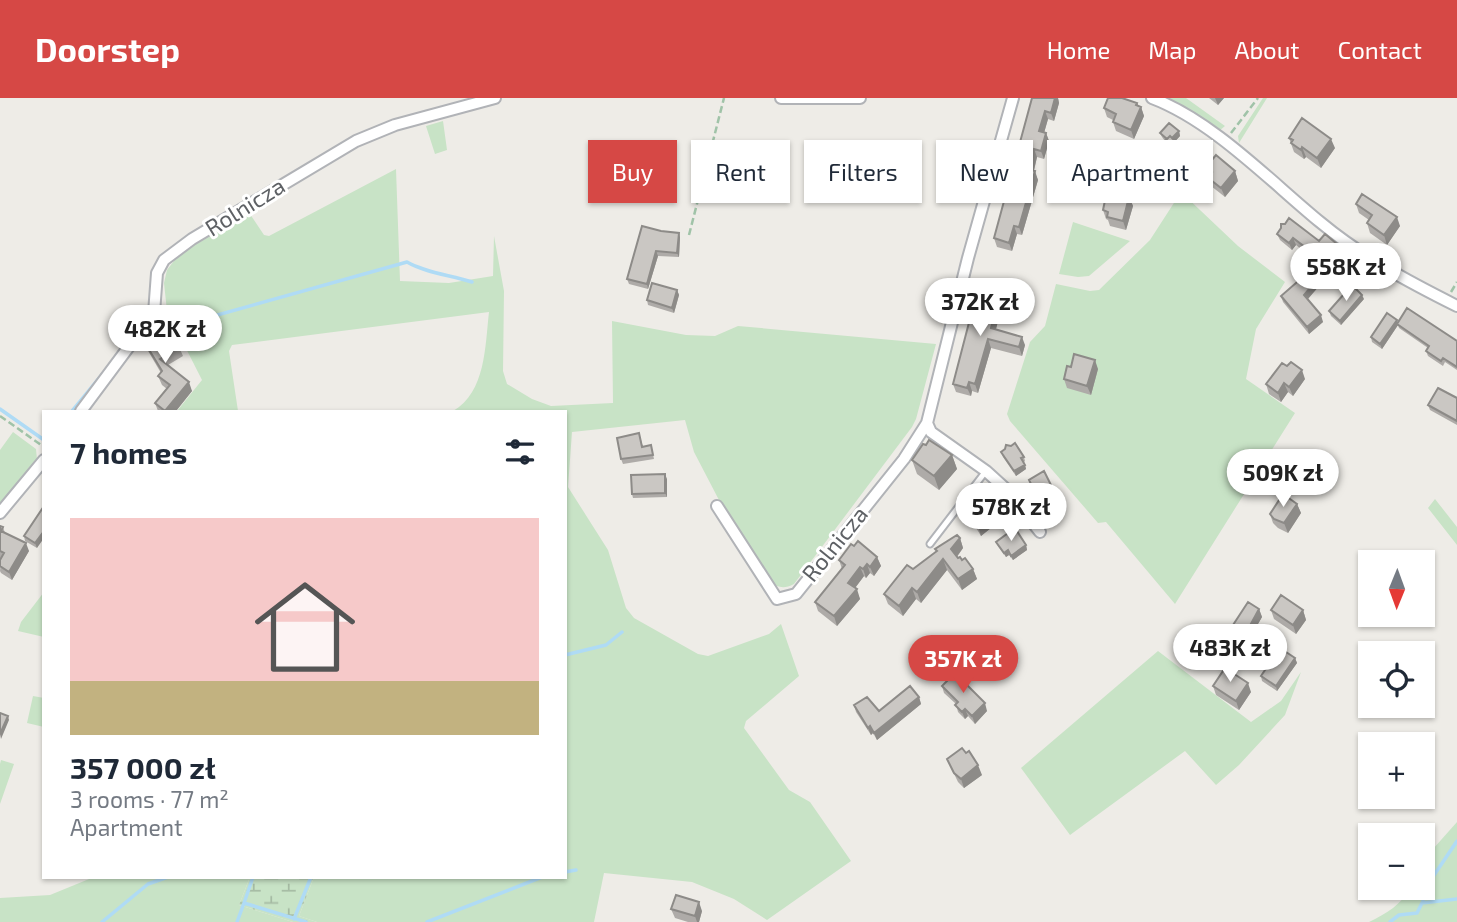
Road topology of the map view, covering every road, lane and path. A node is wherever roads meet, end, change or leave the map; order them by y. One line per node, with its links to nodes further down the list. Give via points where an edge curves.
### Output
1 (495, 98): 11 (street, Rolnicza, via 395,125 356,141 164,260 157,273 154,313)
2 (724, 98): 9 (path)
3 (781, 98): 4 (street)
4 (860, 98)
5 (1013, 98): 13 (street, Rolnicza)
6 (1152, 98): 8 (street)
7 (1258, 98): 8 (path)
8 (1225, 141): 10 (street, via 1357,250)
9 (689, 236)
10 (1457, 306)
11 (82, 410)
12 (0, 416): 14 (path)
13 (927, 424): 16 (street, via 931,432); 17 (street, Rolnicza, via 796,594 785,599 777,599)
14 (42, 446)
15 (42, 462): 18 (street)
16 (986, 471): 19 (street); 20 (lane)
17 (717, 506)
18 (0, 513)
19 (1040, 532)
20 (930, 544)

